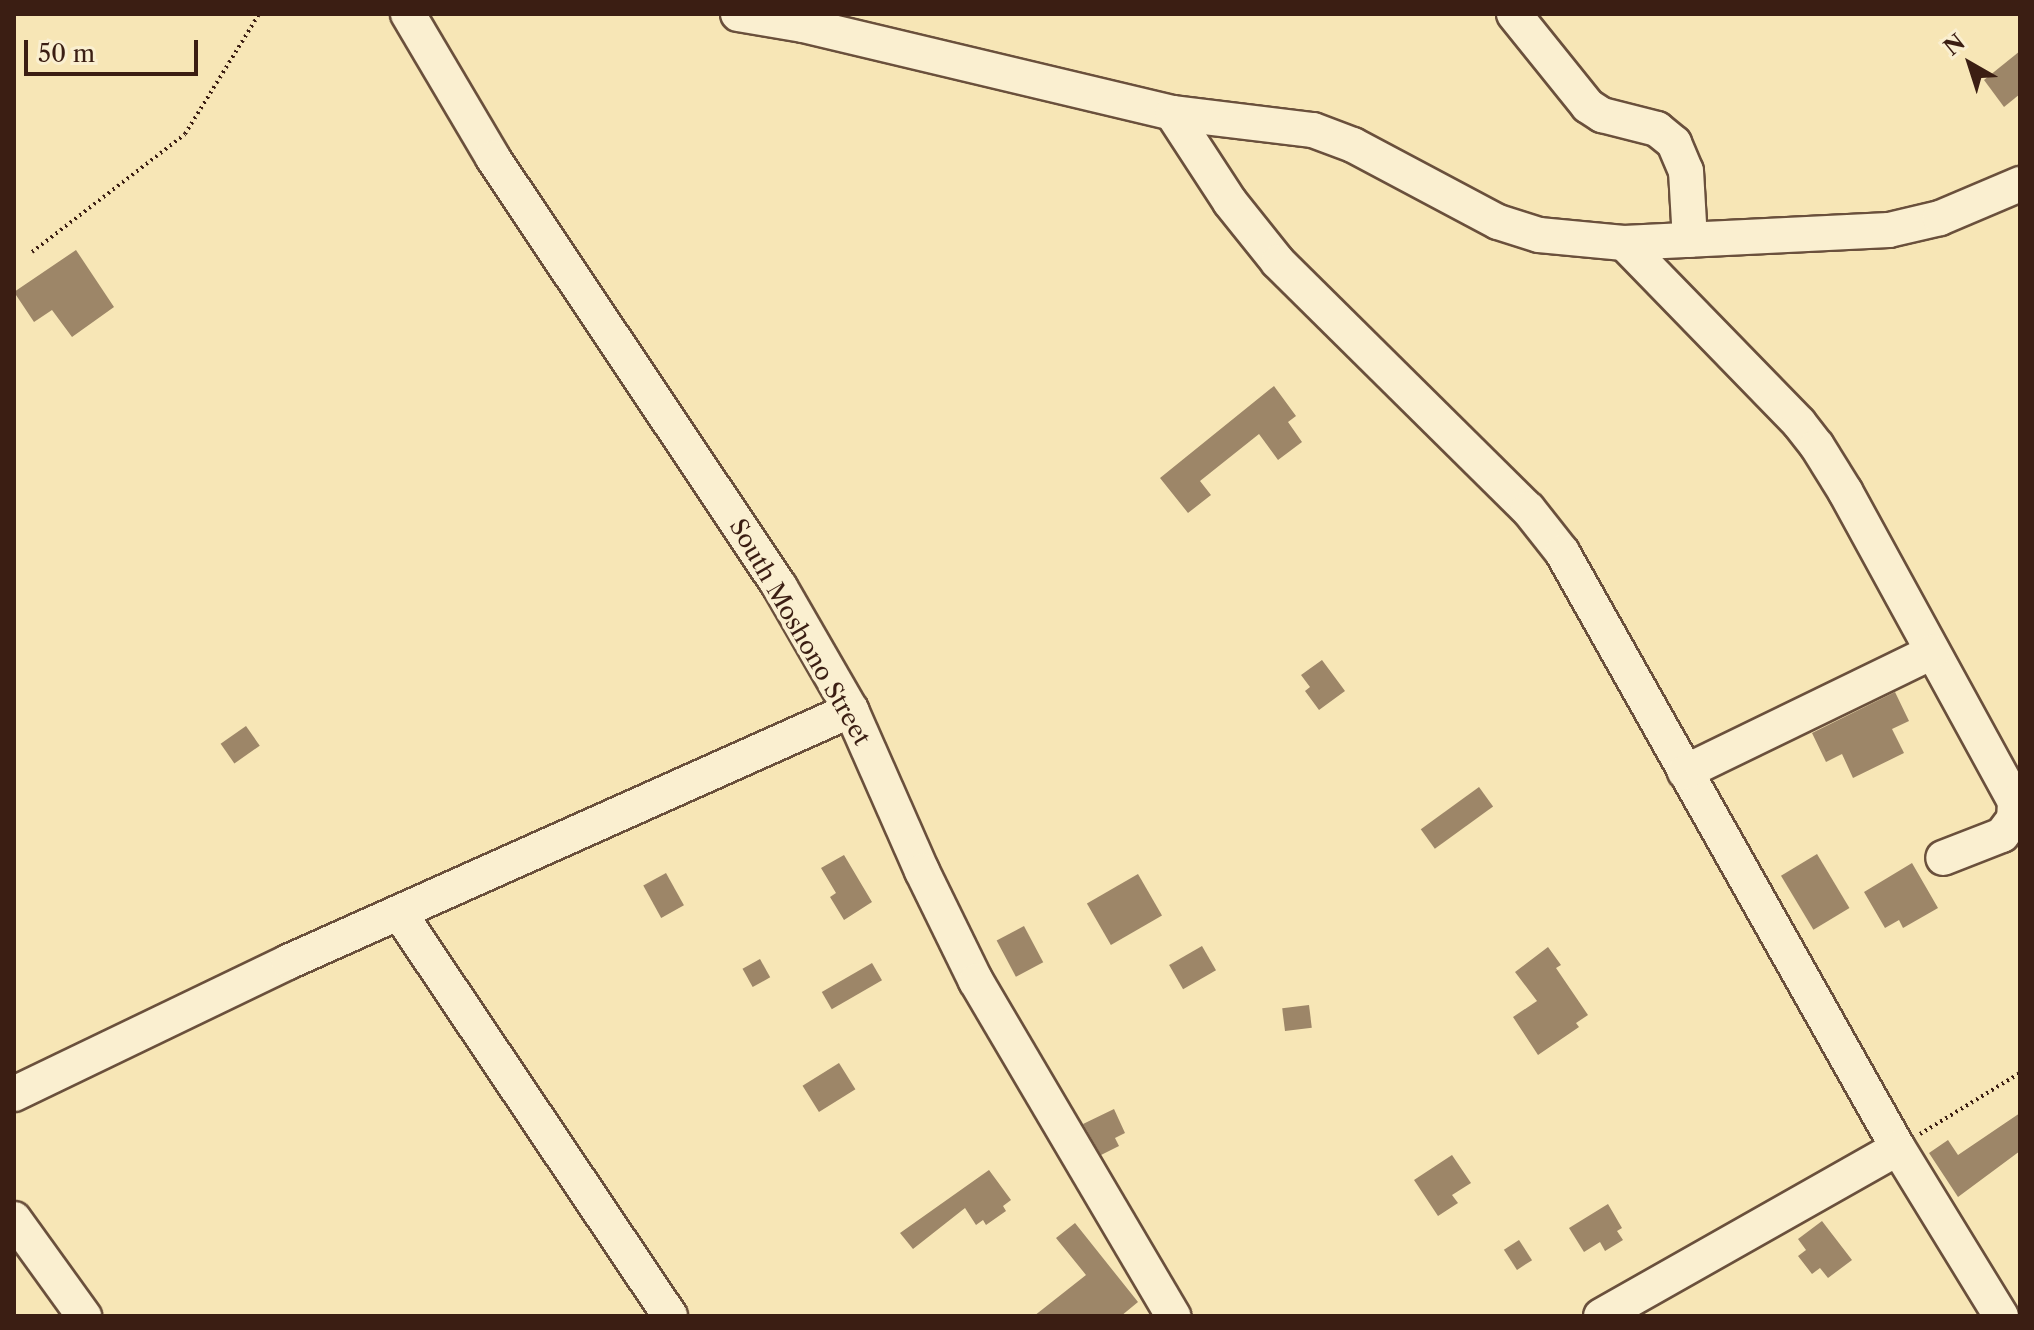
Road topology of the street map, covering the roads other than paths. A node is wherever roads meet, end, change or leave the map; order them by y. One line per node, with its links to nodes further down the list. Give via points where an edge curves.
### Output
1 (408, 14): 10 (street, South Moshono Street, via 493,158 757,551)
2 (738, 14): 4 (street)
3 (1514, 14): 7 (street, via 1588,106 1602,115 1657,129 1674,143 1686,171)
4 (799, 19): 5 (street)
5 (1172, 113): 8 (street, via 1313,130 1353,145 1510,227); 11 (street, via 1230,202 1278,262 1547,531)
6 (2016, 188): 7 (street, via 1940,218 1889,230)
7 (1690, 240): 8 (street)
8 (1624, 243): 9 (street, via 1817,446)
9 (1932, 652): 11 (street); 12 (street, via 2016,811 2002,835)
10 (851, 710): 13 (street); 19 (street, South Moshono Street, via 976,981)
11 (1685, 772): 15 (street)
12 (1943, 858)
13 (400, 914): 14 (street); 18 (street)
14 (14, 1094)
15 (1898, 1148): 20 (street); 21 (street)
16 (14, 1219): 17 (street)
17 (84, 1316)
18 (670, 1316)
19 (1173, 1316)
20 (1601, 1316)
21 (2001, 1316)

